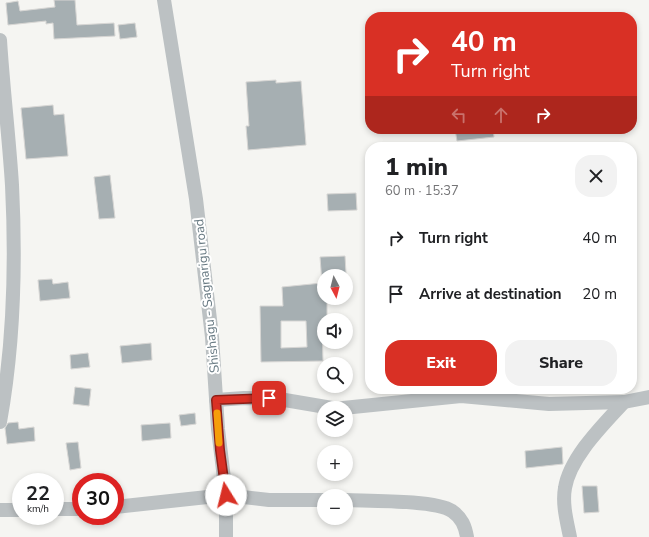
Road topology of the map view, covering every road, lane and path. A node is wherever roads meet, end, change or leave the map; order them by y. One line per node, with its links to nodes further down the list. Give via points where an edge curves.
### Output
1 (164, 0): 6 (street, Shishagu - Sagnarigu road, via 196,199 212,337)
2 (0, 40): 3 (street)
3 (6, 185): 4 (street, via 13,244 12,314)
4 (3, 389): 10 (street)
5 (649, 397): 7 (street)
6 (216, 400): 8 (street, via 279,399); 11 (street, Shishagu - Sagnarigu road)
7 (624, 402): 9 (street, via 549,404 461,396); 19 (street, via 596,433 575,462 568,477 564,500)
8 (317, 405)
9 (353, 407)
10 (0, 422)
11 (226, 495): 12 (street, via 269,500); 14 (street); 17 (street, Shishagu - Sagnarigu road)
12 (317, 500)
13 (353, 500): 18 (street, via 428,505 451,510 464,525)
14 (124, 506)
15 (0, 510): 16 (street)
16 (12, 510)
17 (226, 537)
18 (467, 537)
19 (570, 537)

